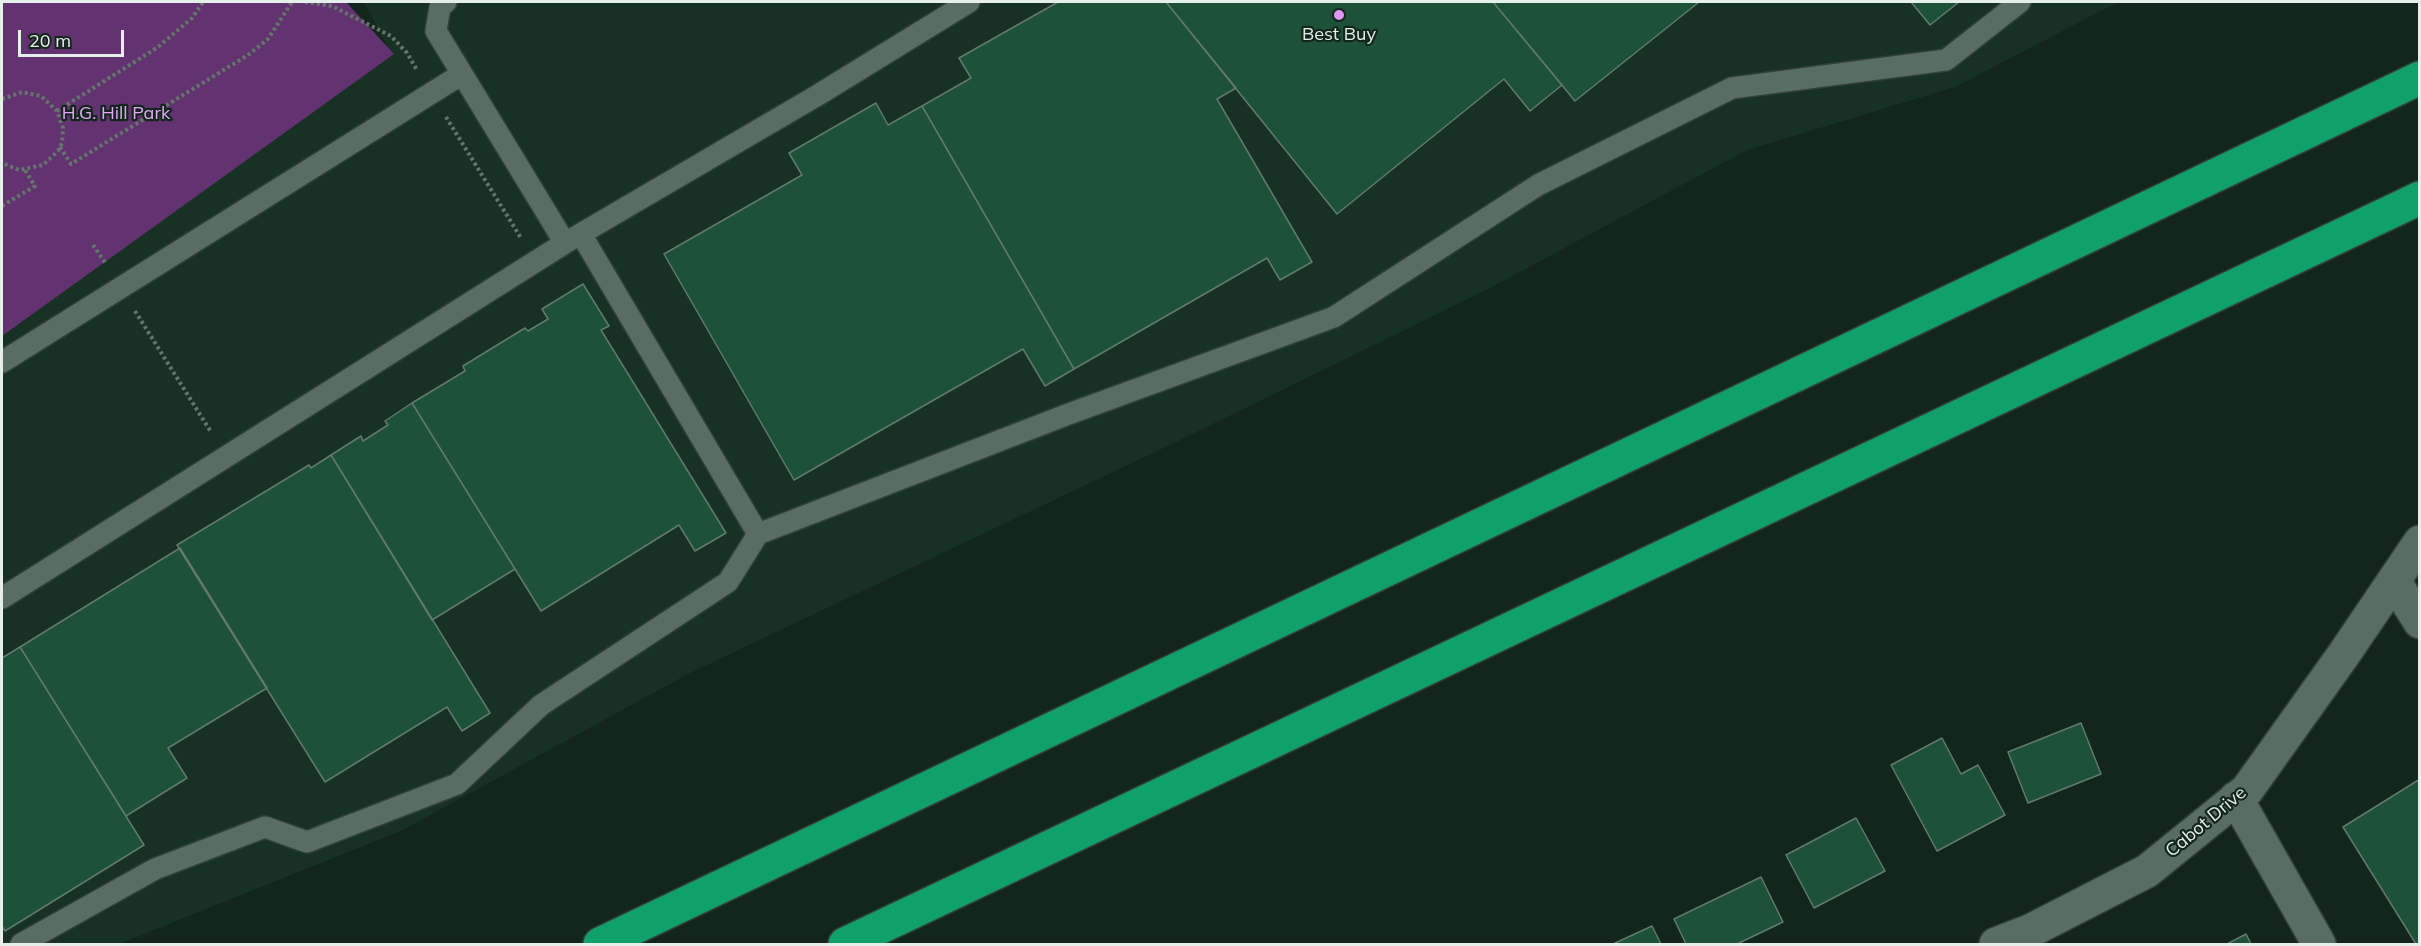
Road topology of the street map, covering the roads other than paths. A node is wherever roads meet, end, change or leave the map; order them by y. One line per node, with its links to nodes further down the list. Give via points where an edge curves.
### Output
1 (446, 2): 4 (lane, via 440,7 436,31)
2 (969, 2): 7 (lane)
3 (2020, 2): 9 (lane, via 1946,60 1732,88 1538,185 1334,317)
4 (462, 74): 7 (lane); 8 (lane)
5 (2420, 78): 16 (highway)
6 (2420, 198): 17 (highway)
7 (573, 239): 9 (lane); 12 (lane)
8 (2, 362)
9 (758, 534): 15 (lane, via 728,582 541,705 457,784 307,842 265,827 155,870)
10 (2420, 542): 11 (street, Cabot Drive)
11 (2394, 581): 13 (street); 14 (street, Cabot Drive, via 2247,790)
12 (2, 598)
13 (2420, 622)
14 (2236, 798): 18 (street, Cabot Drive, via 2147,872); 19 (street)
15 (21, 945)
16 (600, 945)
17 (845, 945)
18 (1996, 945)
19 (2319, 945)

